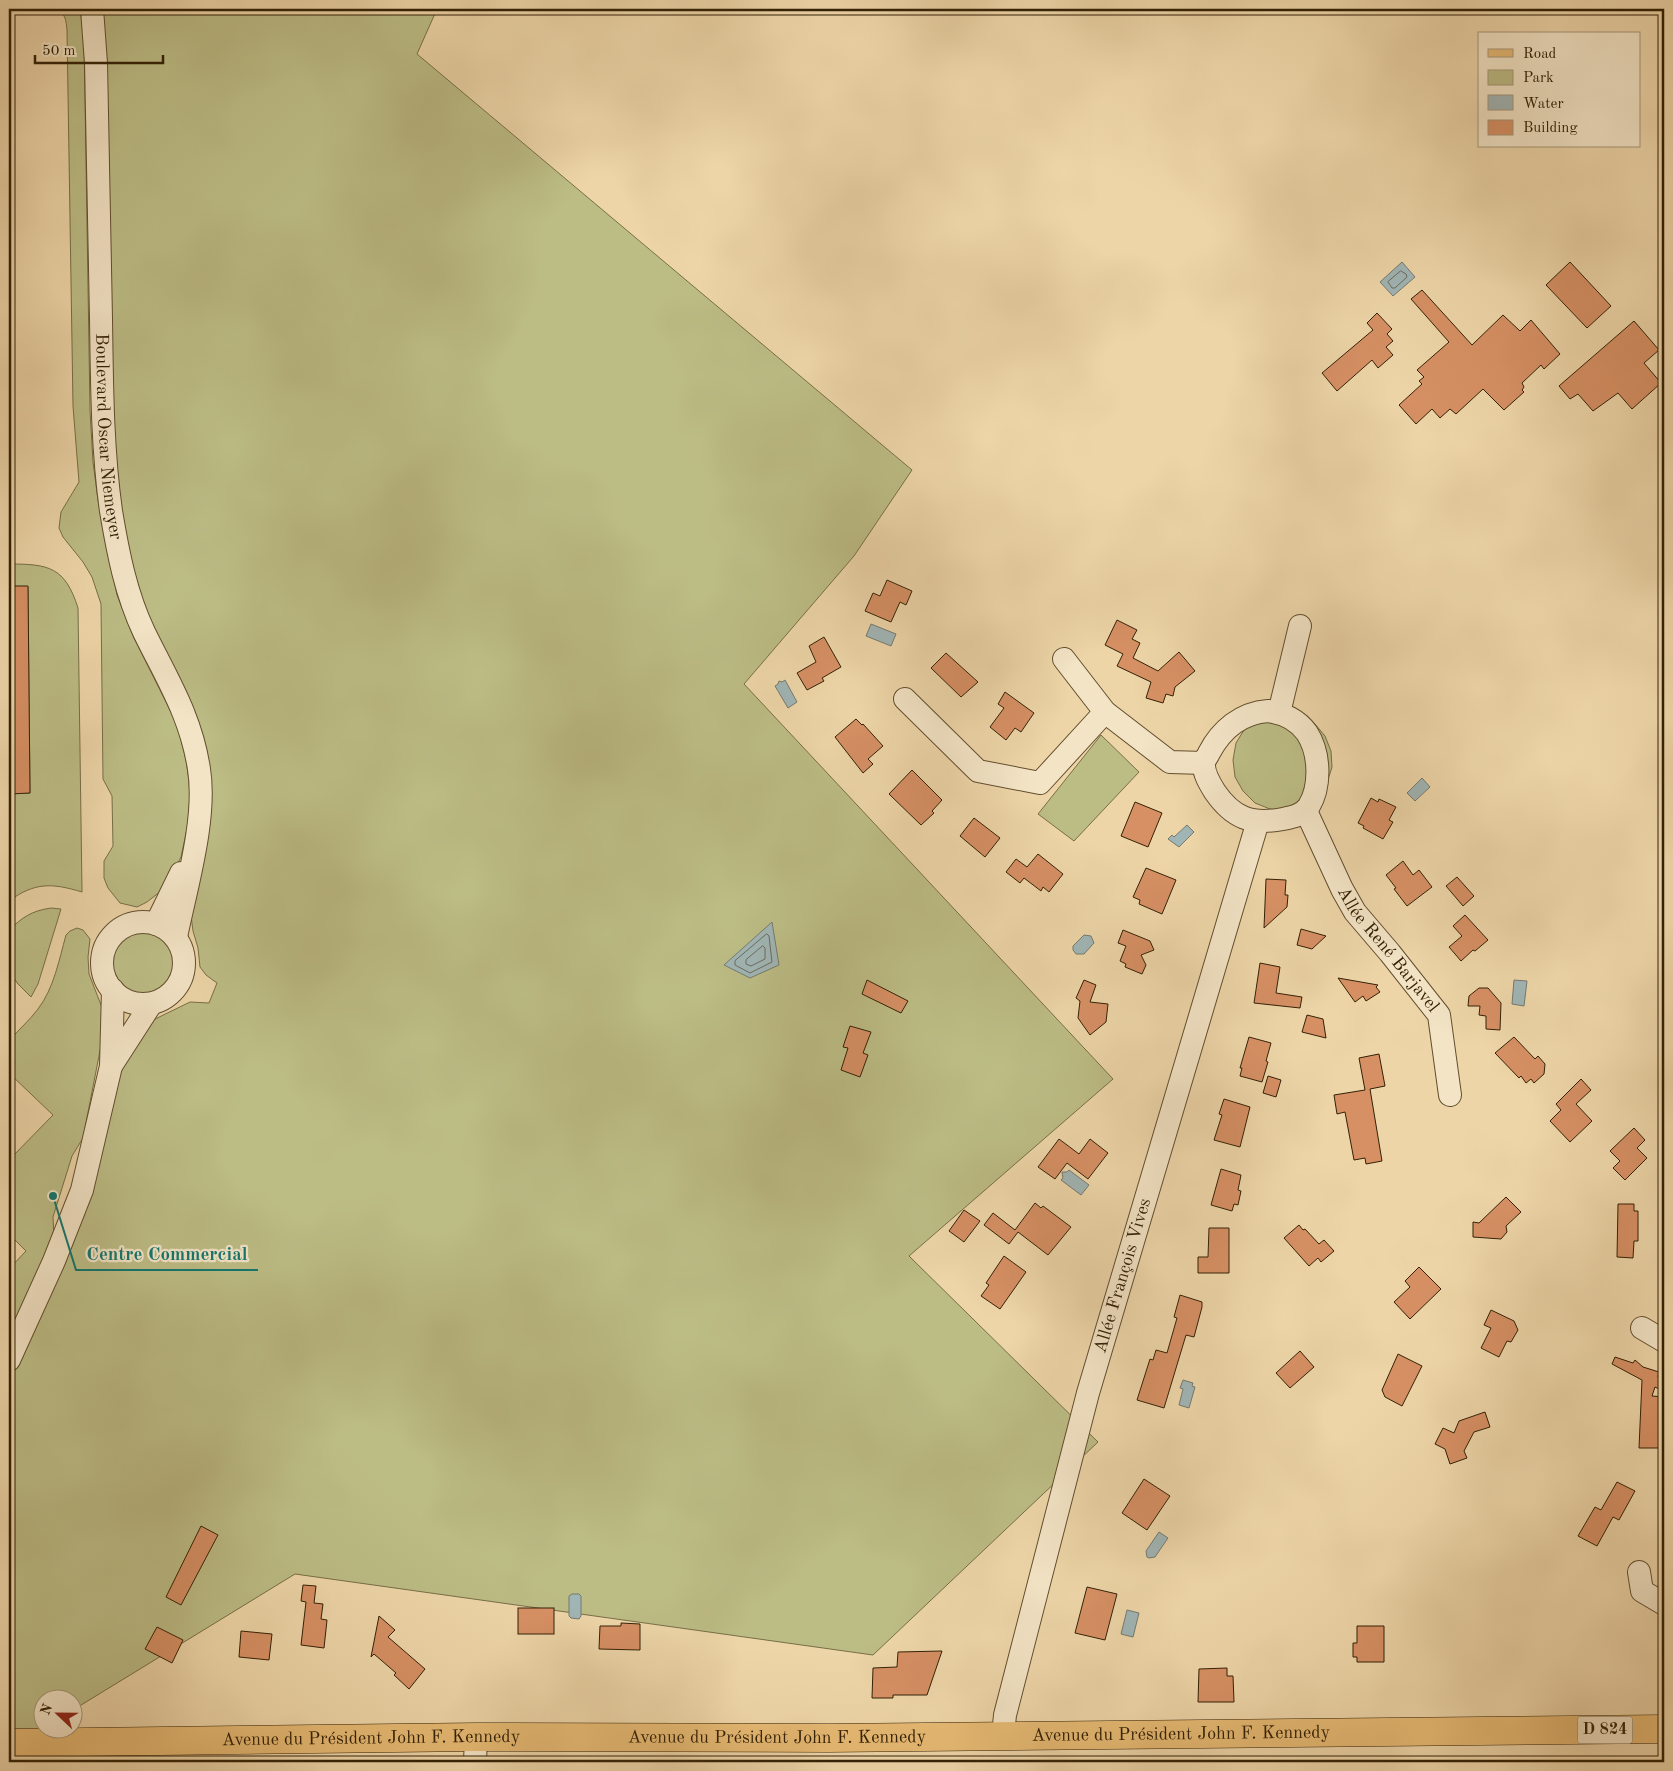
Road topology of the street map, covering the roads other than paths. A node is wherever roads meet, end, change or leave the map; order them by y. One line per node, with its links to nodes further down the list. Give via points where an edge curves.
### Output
1 (92, 9): 10 (street, Boulevard Oscar Niemeyer, via 96,63 103,440 111,509 129,596 174,689 190,730 200,770 200,808)
2 (1300, 626): 6 (street)
3 (1064, 659): 5 (street)
4 (905, 699): 5 (street, via 978,771 1040,783)
5 (1105, 712): 7 (street, via 1170,762)
6 (1279, 713): 7 (street, via 1257,712 1228,727 1214,742); 8 (street, via 1294,720 1312,746 1317,779 1314,796)
7 (1204, 763): 9 (street, via 1208,783 1222,803 1236,816)
8 (1306, 811): 9 (street, via 1269,822); 16 (street, Allée René Barjavel, via 1355,912 1439,1015)
9 (1258, 821): 23 (street, Allée François Vives, via 1088,1392 1005,1715)
10 (194, 848): 11 (street, Boulevard Oscar Niemeyer); 12 (street, Boulevard Oscar Niemeyer)
11 (156, 924): 12 (street); 13 (street, via 146,922 126,926 109,941 102,966)
12 (176, 937): 14 (street, via 183,950 182,978 175,990)
13 (113, 990): 14 (street, via 137,1004); 15 (street)
14 (151, 1004): 15 (street)
15 (111, 1066): 19 (street, via 82,1190)
16 (1450, 1095)
17 (1642, 1328): 18 (street)
18 (1664, 1341)
19 (9, 1360)
20 (1639, 1572): 21 (street, via 1642,1591)
21 (1664, 1604)
22 (1664, 1729): 23 (main road, Avenue du Président John F. Kennedy / D 824)
23 (1003, 1735): 25 (main road, Avenue du Président John F. Kennedy / D 824)
24 (9, 1743): 25 (main road, Avenue du Président John F. Kennedy / D 824)
25 (475, 1750)

